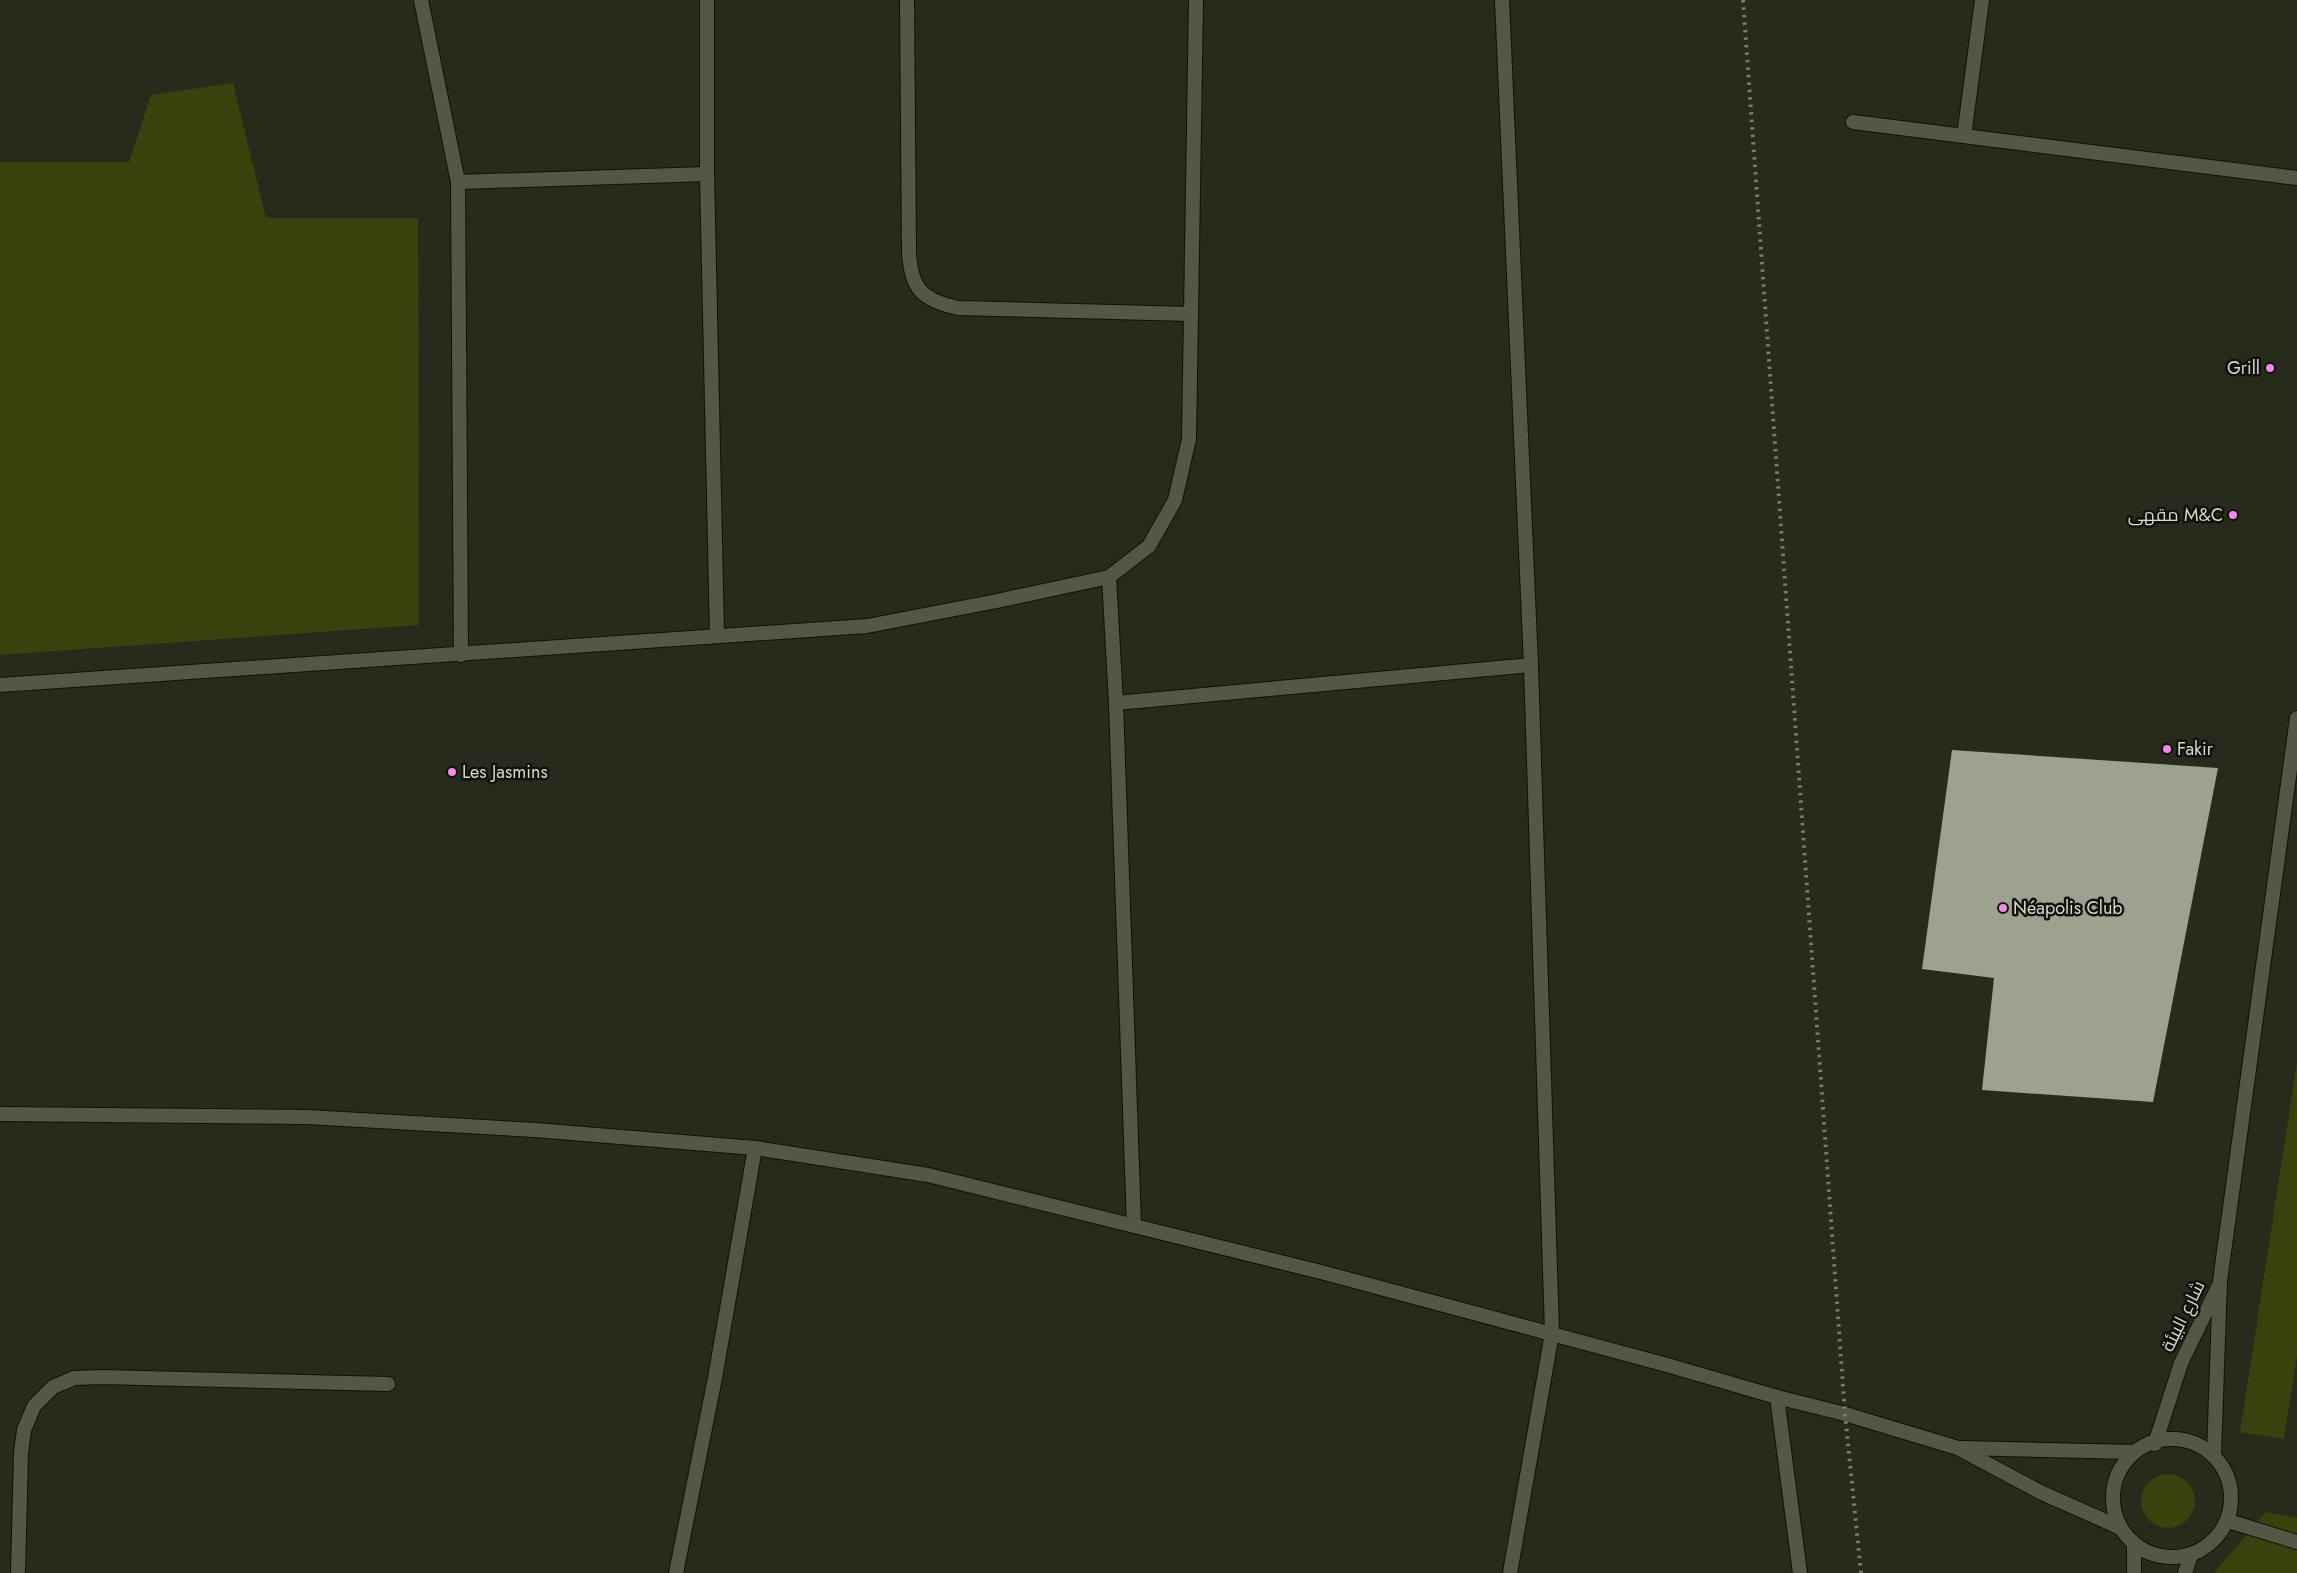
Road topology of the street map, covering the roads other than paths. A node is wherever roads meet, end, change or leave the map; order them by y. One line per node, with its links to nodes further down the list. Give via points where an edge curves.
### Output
1 (421, 0): 11 (street)
2 (707, 0): 9 (street)
3 (907, 0): 12 (street, via 909,252 910,274 919,291 937,303 958,308)
4 (1196, 0): 12 (street)
5 (1502, 0): 16 (street)
6 (1982, 0): 8 (street)
7 (1852, 122): 8 (street)
8 (1964, 136): 10 (street)
9 (706, 174): 11 (street); 14 (street)
10 (2297, 178)
11 (458, 182): 15 (street)
12 (1191, 314): 13 (street, via 1189,439 1175,500 1149,546)
13 (1109, 577): 14 (street, via 867,626); 18 (street)
14 (717, 635): 15 (street)
15 (461, 655): 17 (street)
16 (1531, 665): 18 (street); 24 (street)
17 (0, 685)
18 (1116, 703): 22 (street)
19 (2297, 718): 23 (street)
20 (0, 1114): 21 (street, via 307,1117 536,1130)
21 (755, 1148): 22 (street, via 928,1175); 37 (street, via 715,1378)
22 (1134, 1226): 24 (street)
23 (2220, 1282): 27 (street, شارع البيئة, via 2181,1363); 30 (street, شارع البيئة)
24 (1552, 1333): 26 (street); 38 (street)
25 (388, 1384): 36 (street, via 102,1377 74,1378 53,1387 34,1406 24,1430)
26 (1777, 1397): 28 (street); 39 (street)
27 (2155, 1444): 29 (street); 30 (street, via 2173,1438 2195,1442)
28 (1958, 1448): 29 (street); 32 (street, via 2040,1492)
29 (2135, 1452): 32 (street, via 2121,1467 2113,1487 2113,1508)
30 (2214, 1454): 31 (street, via 2228,1474 2232,1497)
31 (2228, 1521): 33 (street); 35 (street, via 2213,1542)
32 (2120, 1528): 34 (street)
33 (2297, 1542)
34 (2134, 1544): 35 (street, via 2161,1558); 40 (street)
35 (2191, 1555): 41 (street)
36 (18, 1573)
37 (676, 1573)
38 (1510, 1573)
39 (1800, 1573)
40 (2134, 1573)
41 (2185, 1573)

